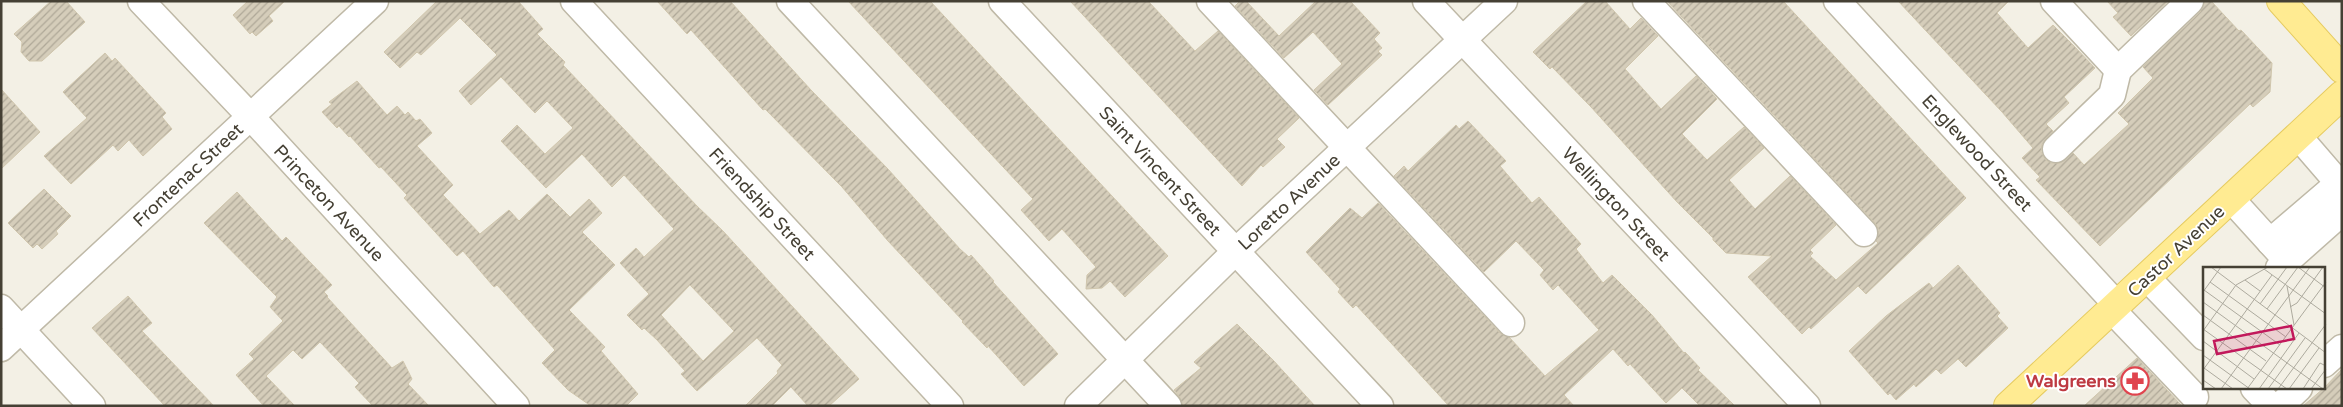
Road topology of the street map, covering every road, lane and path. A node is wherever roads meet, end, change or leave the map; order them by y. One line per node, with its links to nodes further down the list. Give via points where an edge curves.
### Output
1 (141, 1): 18 (street, Princeton Avenue)
2 (375, 1): 18 (street, Frontenac Street)
3 (574, 1): 46 (street, Friendship Street)
4 (790, 1): 39 (street)
5 (1002, 1): 27 (street, Saint Vincent Street)
6 (1210, 1): 20 (street)
7 (1426, 1): 14 (street, Wellington Street)
8 (1504, 1): 14 (street, Loretto Avenue)
9 (1646, 1): 25 (street)
10 (1837, 1): 31 (street, Englewood Street)
11 (2054, 1): 16 (street)
12 (2190, 1): 16 (street)
13 (2281, 1): 15 (main road)
14 (1462, 39): 20 (street, Loretto Avenue); 50 (street, Wellington Street)
15 (2342, 69)
16 (2118, 70): 21 (street, via 2112,95)
17 (2342, 95): 19 (main road, Castor Avenue)
18 (250, 117): 34 (street, Frontenac Street); 45 (street, Princeton Avenue)
19 (2298, 136): 22 (street); 23 (main road, Castor Avenue)
20 (1346, 148): 27 (street, Loretto Avenue); 32 (street)
21 (2056, 149)
22 (2340, 185): 26 (street)
23 (2231, 199): 26 (street); 29 (main road, Castor Avenue)
24 (2342, 212): 28 (street)
25 (1864, 233)
26 (2270, 242): 28 (street)
27 (1236, 251): 39 (street, Loretto Avenue); 49 (street, Saint Vincent Street)
28 (2283, 265)
29 (2148, 278): 31 (main road, Castor Avenue); 35 (street)
30 (1, 308): 34 (street)
31 (2114, 308): 42 (street, Englewood Street); 51 (main road, Castor Avenue)
32 (1510, 323)
33 (2342, 327): 36 (street)
34 (21, 330): 37 (street, Frontenac Street); 44 (street)
35 (2203, 336)
36 (2326, 341)
37 (1, 348)
38 (2342, 348): 40 (street)
39 (1125, 359): 47 (street, Loretto Avenue); 48 (street)
40 (2326, 362)
41 (2292, 390): 43 (street)
42 (2195, 397)
43 (2263, 398)
44 (92, 406)
45 (516, 406)
46 (950, 406)
47 (1078, 406)
48 (1168, 406)
49 (1380, 406)
50 (1807, 406)
51 (2008, 406)

